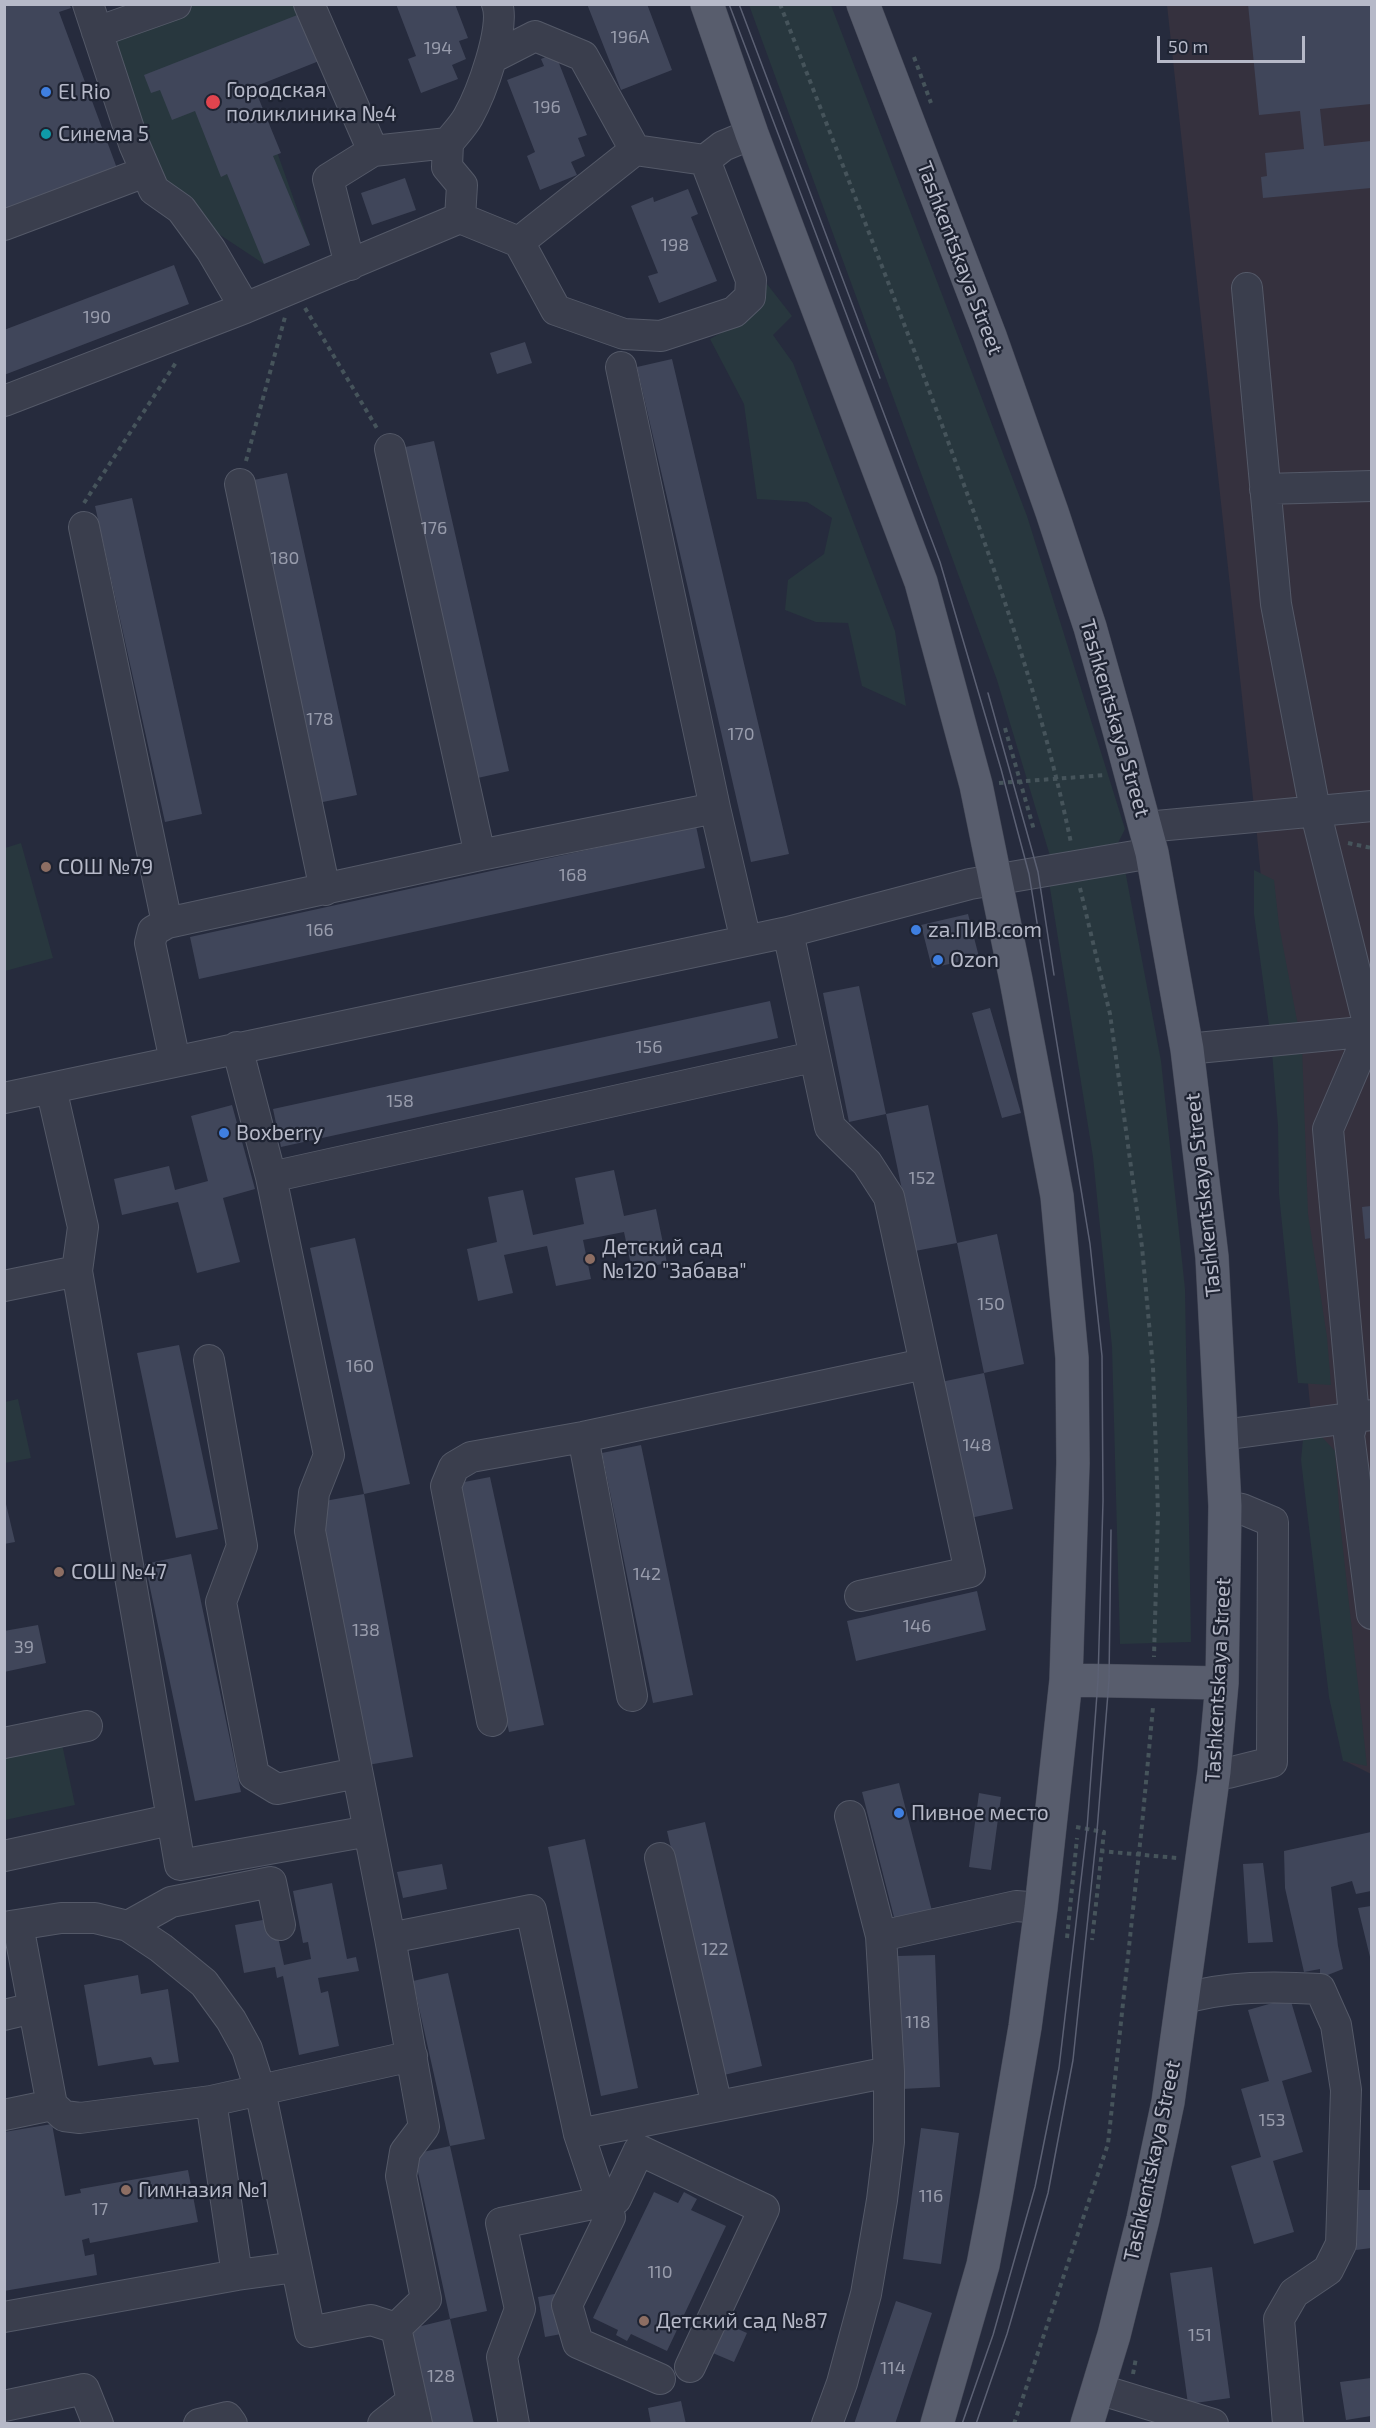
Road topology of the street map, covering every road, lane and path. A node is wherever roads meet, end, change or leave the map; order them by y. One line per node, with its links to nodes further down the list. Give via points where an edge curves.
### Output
1 (177, 4): 6 (street)
2 (309, 4): 13 (street)
3 (497, 4): 8 (street, via 501,15)
4 (707, 4): 10 (main road)
5 (863, 4): 39 (main road, Tashkentskaya Street, via 990,336 1052,512 1090,627)
6 (92, 18): 15 (street)
7 (909, 47): 9 (path)
8 (492, 58): 11 (street, via 468,117); 12 (street, via 535,36 583,56)
9 (934, 112)
10 (752, 134): 14 (street, via 723,146); 41 (main road, via 921,582 976,785)
11 (448, 143): 13 (street); 16 (street, via 447,167 462,185)
12 (635, 150): 14 (street); 18 (street)
13 (373, 151): 19 (street, via 328,179)
14 (705, 160): 18 (street, via 751,280 750,297 734,312 660,336 624,334 556,310)
15 (146, 172): 17 (street); 22 (street, via 154,190 187,217)
16 (460, 218): 18 (street); 19 (street)
17 (4, 225)
18 (519, 242)
19 (350, 265): 21 (street)
20 (1247, 288): 29 (street)
21 (293, 289): 22 (street); 26 (path); 27 (path)
22 (245, 308): 23 (street)
23 (200, 325): 25 (street); 30 (path, via 84,502)
24 (621, 367): 36 (street)
25 (4, 401)
26 (390, 449): 40 (street)
27 (240, 484): 42 (street)
28 (1371, 486): 29 (street)
29 (1265, 489): 37 (street, via 1276,604)
30 (84, 528): 43 (street)
31 (1005, 728): 33 (path)
32 (1109, 775): 33 (path)
33 (1021, 781): 34 (path); 38 (path)
34 (990, 784)
35 (1371, 806): 37 (street)
36 (715, 808): 40 (street); 45 (street)
37 (1316, 810): 39 (street); 46 (street)
38 (1034, 830)
39 (1149, 840): 41 (street); 48 (main road, Tashkentskaya Street)
40 (480, 855): 42 (street)
41 (996, 879): 44 (street); 65 (main road, via 1059,1207 1072,1358)
42 (325, 890): 43 (street)
43 (167, 923): 50 (street, via 153,931 150,944)
44 (788, 932): 45 (street); 49 (street)
45 (746, 941): 47 (street)
46 (1371, 1031): 48 (street); 58 (street, via 1328,1129)
47 (237, 1047): 50 (street); 53 (street)
48 (1187, 1049): 59 (main road, Tashkentskaya Street, via 1212,1257)
49 (813, 1057): 53 (street); 57 (street, via 830,1127 867,1163 889,1197)
50 (176, 1061): 51 (street)
51 (51, 1088): 52 (street); 54 (street, via 83,1227)
52 (4, 1098)
53 (271, 1177): 72 (street, via 329,1455 314,1493 310,1531)
54 (77, 1271): 55 (street); 74 (street)
55 (4, 1286)
56 (209, 1360): 72 (street, via 242,1546 221,1602 254,1775 278,1789)
57 (924, 1364): 60 (street); 63 (street, via 970,1572)
58 (1363, 1416): 59 (street); 62 (street, via 1349,1435)
59 (1223, 1432): 61 (main road, Tashkentskaya Street)
60 (583, 1437): 67 (street); 68 (street, via 471,1457 454,1467 446,1486)
61 (1225, 1506): 66 (main road, Tashkentskaya Street); 71 (street, via 1273,1522 1272,1762 1228,1773)
62 (1368, 1568): 64 (street)
63 (860, 1596)
64 (1371, 1614)
65 (1066, 1680): 66 (main road); 80 (main road)
66 (1222, 1683): 71 (main road, Tashkentskaya Street)
67 (632, 1696)
68 (492, 1721)
69 (87, 1726): 70 (street)
70 (4, 1743)
71 (1214, 1772): 79 (main road, Tashkentskaya Street)
72 (357, 1773): 75 (street)
73 (850, 1816): 84 (street)
74 (170, 1820): 75 (street, via 180,1865); 77 (street)
75 (369, 1832): 85 (street)
76 (1100, 1851): 79 (path); 86 (path, via 1104,1832 1078,1828); 87 (path)
77 (4, 1856)
78 (660, 1858): 96 (street)
79 (1203, 1861): 88 (main road, Tashkentskaya Street)
80 (1041, 1908): 84 (street, via 1016,1906); 116 (main road, via 1025,2027 982,2265)
81 (280, 1925): 83 (street, via 271,1882 171,1902)
82 (11, 1926): 83 (street, via 61,1918 95,1918); 89 (street)
83 (128, 1926): 93 (street, via 204,1983 247,2049)
84 (881, 1936): 92 (street)
85 (390, 1938): 91 (street); 98 (street, via 531,1910)
86 (1067, 1938)
87 (1092, 1940)
88 (1182, 1999): 107 (main road, Tashkentskaya Street, via 1168,2102); 119 (street, via 1201,1993 1268,1986 1320,1989 1336,2025 1346,2090 1341,2244 1328,2270 1294,2293 1279,2319)
89 (33, 2008): 90 (street); 95 (street)
90 (4, 2015)
91 (412, 2056): 93 (street); 103 (street, via 424,2127 405,2152 401,2176 426,2299)
92 (889, 2072): 96 (street); 115 (street, via 889,2142 866,2294)
93 (260, 2090): 94 (street); 100 (street)
94 (211, 2101): 95 (street, via 81,2118 64,2116); 101 (street)
95 (52, 2105): 97 (street)
96 (717, 2106): 98 (street)
97 (4, 2115)
98 (579, 2134): 99 (street)
99 (602, 2203): 105 (street, via 616,2199 639,2150 764,2210); 106 (street, via 610,2217 567,2305 578,2343); 114 (street, via 501,2223 520,2309 502,2357)
100 (296, 2267): 101 (street); 103 (street, via 310,2332 371,2320)
101 (237, 2275): 102 (street)
102 (4, 2317)
103 (396, 2328): 109 (street)
104 (1137, 2354): 107 (path)
105 (690, 2367)
106 (660, 2379)
107 (1113, 2393): 117 (main road, Tashkentskaya Street); 118 (street)
108 (4, 2406): 110 (street, via 84,2389)
109 (414, 2412): 113 (street)
110 (98, 2424)
111 (199, 2424): 112 (street, via 227,2417)
112 (232, 2424)
113 (382, 2424)
114 (514, 2424)
115 (827, 2424)
116 (937, 2424)
117 (1087, 2424)
118 (1213, 2424)
119 (1288, 2424)

